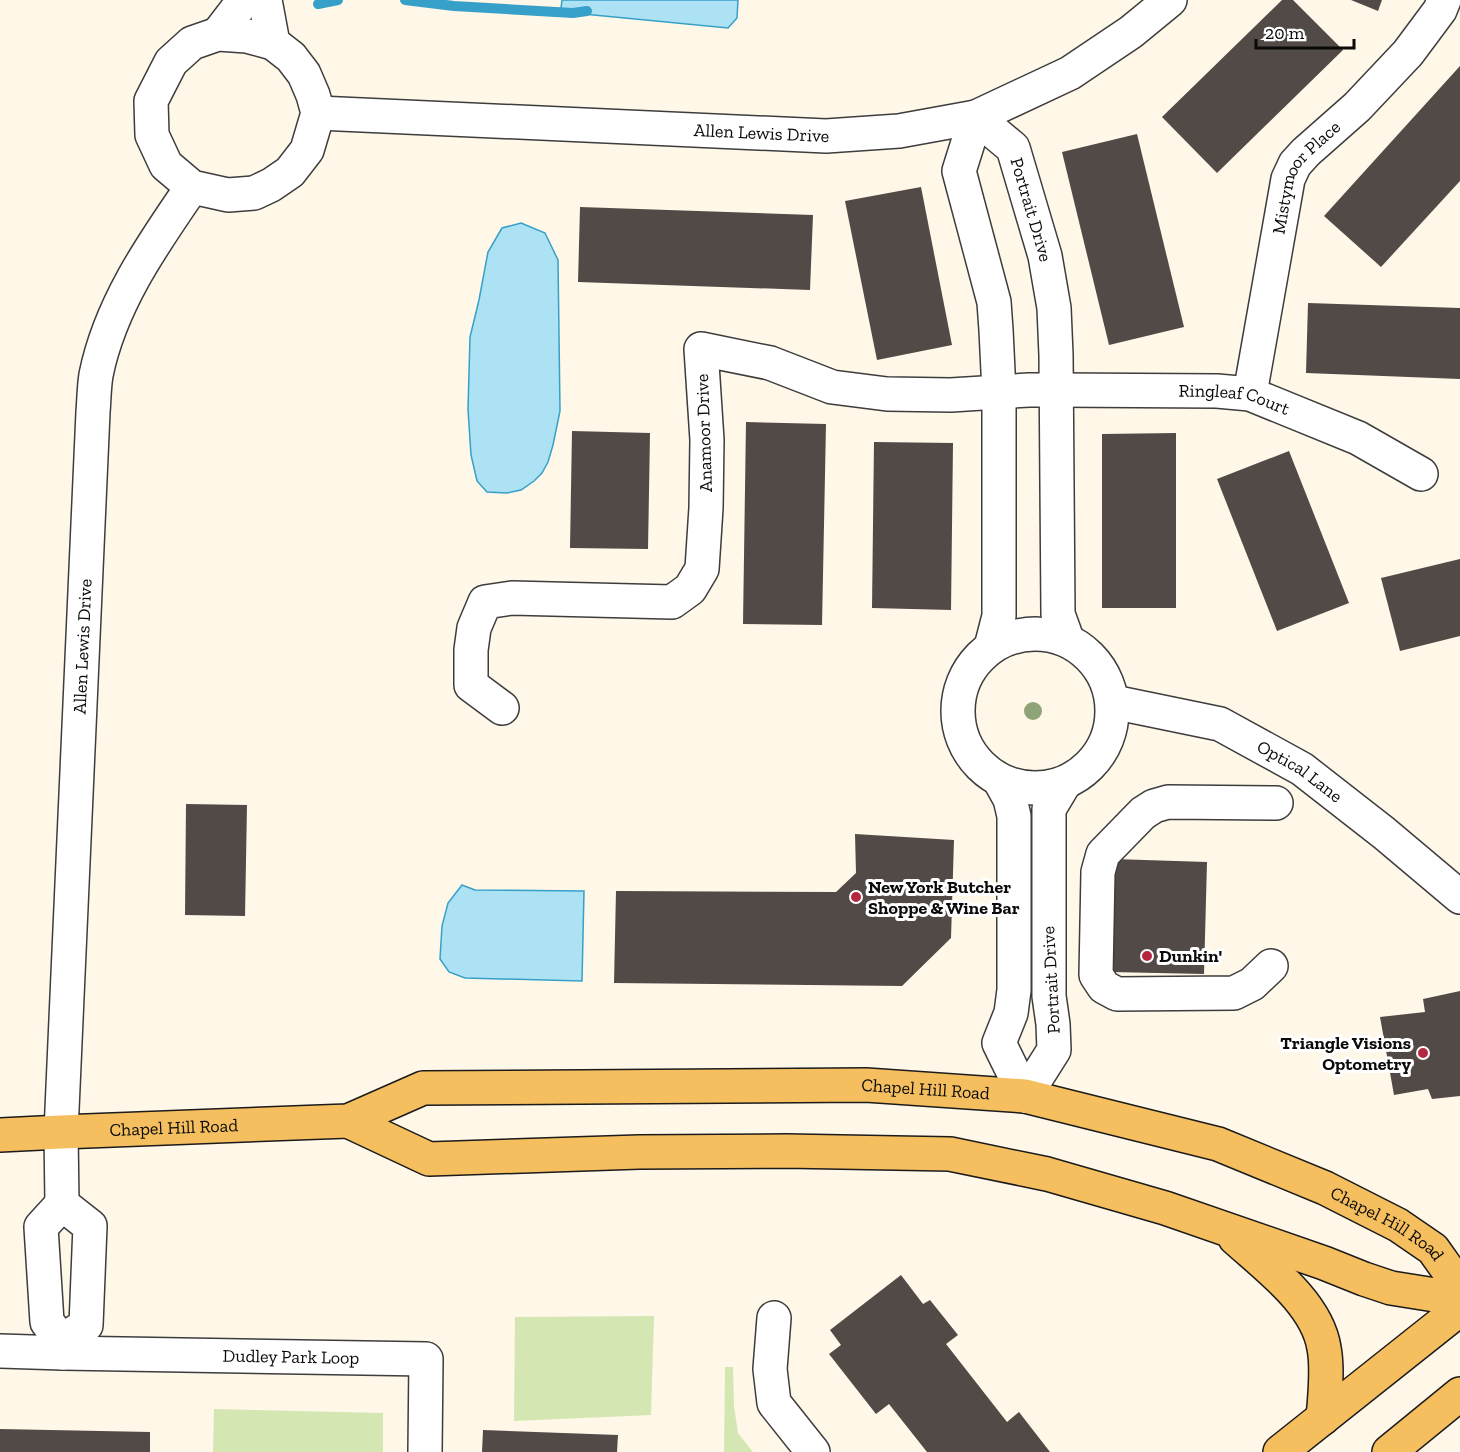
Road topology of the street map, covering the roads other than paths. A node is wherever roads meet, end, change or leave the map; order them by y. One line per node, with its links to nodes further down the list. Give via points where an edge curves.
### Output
1 (244, 0): 5 (street)
2 (265, 0): 6 (street)
3 (1170, 0): 8 (street, Allen Lewis Drive, via 1070,73)
4 (1444, 0): 11 (street, Mistymoor Place, via 1408,53 1295,164 1288,179)
5 (218, 34): 6 (street); 9 (street, via 192,43 171,62 151,101 152,135 161,155 166,165)
6 (273, 43): 7 (street, via 304,74)
7 (318, 113): 8 (street, Allen Lewis Drive, via 826,136 899,131); 9 (street, via 308,150 290,172 271,185 254,193 228,195)
8 (976, 117): 10 (street, Portrait Drive, via 959,171 994,302 998,351); 10 (street, Portrait Drive, via 1013,148 1045,256 1054,308)
9 (192, 187): 24 (street, Allen Lewis Drive, via 125,294 96,376)
10 (1028, 391): 11 (street, Ringleaf Court); 13 (street, Portrait Drive, via 1058,614); 14 (street, Portrait Drive, via 999,616); 16 (street, Anamoor Drive, via 887,394 832,387 770,363 701,348 707,440 702,569 690,589 672,602 513,598 485,602 474,628 471,685)
11 (1250, 394): 12 (street, Ringleaf Court, via 1358,438)
12 (1421, 474)
13 (1067, 639): 14 (street, Portrait Drive, via 1038,632 1003,639); 15 (street, Portrait Drive, via 1092,657 1109,682)
14 (991, 647): 17 (street, Portrait Drive, via 974,660 958,691 957,716 972,759)
15 (1113, 702): 18 (street, Portrait Drive, via 1107,742 1089,767); 20 (street, Optical Lane, via 1220,723 1302,769)
16 (502, 708)
17 (1000, 781): 18 (street, Portrait Drive, via 1034,789); 22 (street, Portrait Drive, via 1014,816 1014,990 1011,1013 999,1043)
18 (1064, 784): 22 (street, Portrait Drive, via 1048,809 1049,985 1054,1050)
19 (1276, 802): 21 (street, via 1168,802 1154,806 1103,854 1098,872 1096,975 1104,987 1117,994 1234,993 1252,984)
20 (1460, 897)
21 (1271, 966)
22 (1024, 1096): 23 (main road, Chapel Hill Road, via 866,1085 423,1088); 28 (main road, Chapel Hill Road, via 1218,1144 1325,1188 1398,1225 1434,1249)
23 (348, 1121): 24 (main road, Chapel Hill Road); 27 (main road, Chapel Hill Road, via 429,1159 651,1152 950,1154 1047,1174)
24 (61, 1132): 25 (main road, Chapel Hill Road); 26 (street, Allen Lewis Drive)
25 (0, 1136)
26 (62, 1204): 32 (street, via 41,1227 47,1322); 32 (street, via 90,1226 86,1325)
27 (1223, 1228): 29 (main road, Chapel Hill Road, via 1391,1288); 35 (main road, via 1284,1282 1314,1318 1324,1348)
28 (1460, 1287)
29 (1460, 1299)
30 (1460, 1309): 35 (main road)
31 (774, 1317): 37 (street, via 770,1370 774,1403)
32 (62, 1347): 33 (street, Dudley Park Loop); 36 (street, Dudley Park Loop, via 426,1359)
33 (0, 1351)
34 (1460, 1394): 39 (main road)
35 (1323, 1418): 38 (main road)
36 (425, 1452)
37 (813, 1452)
38 (1280, 1452)
39 (1389, 1452)

